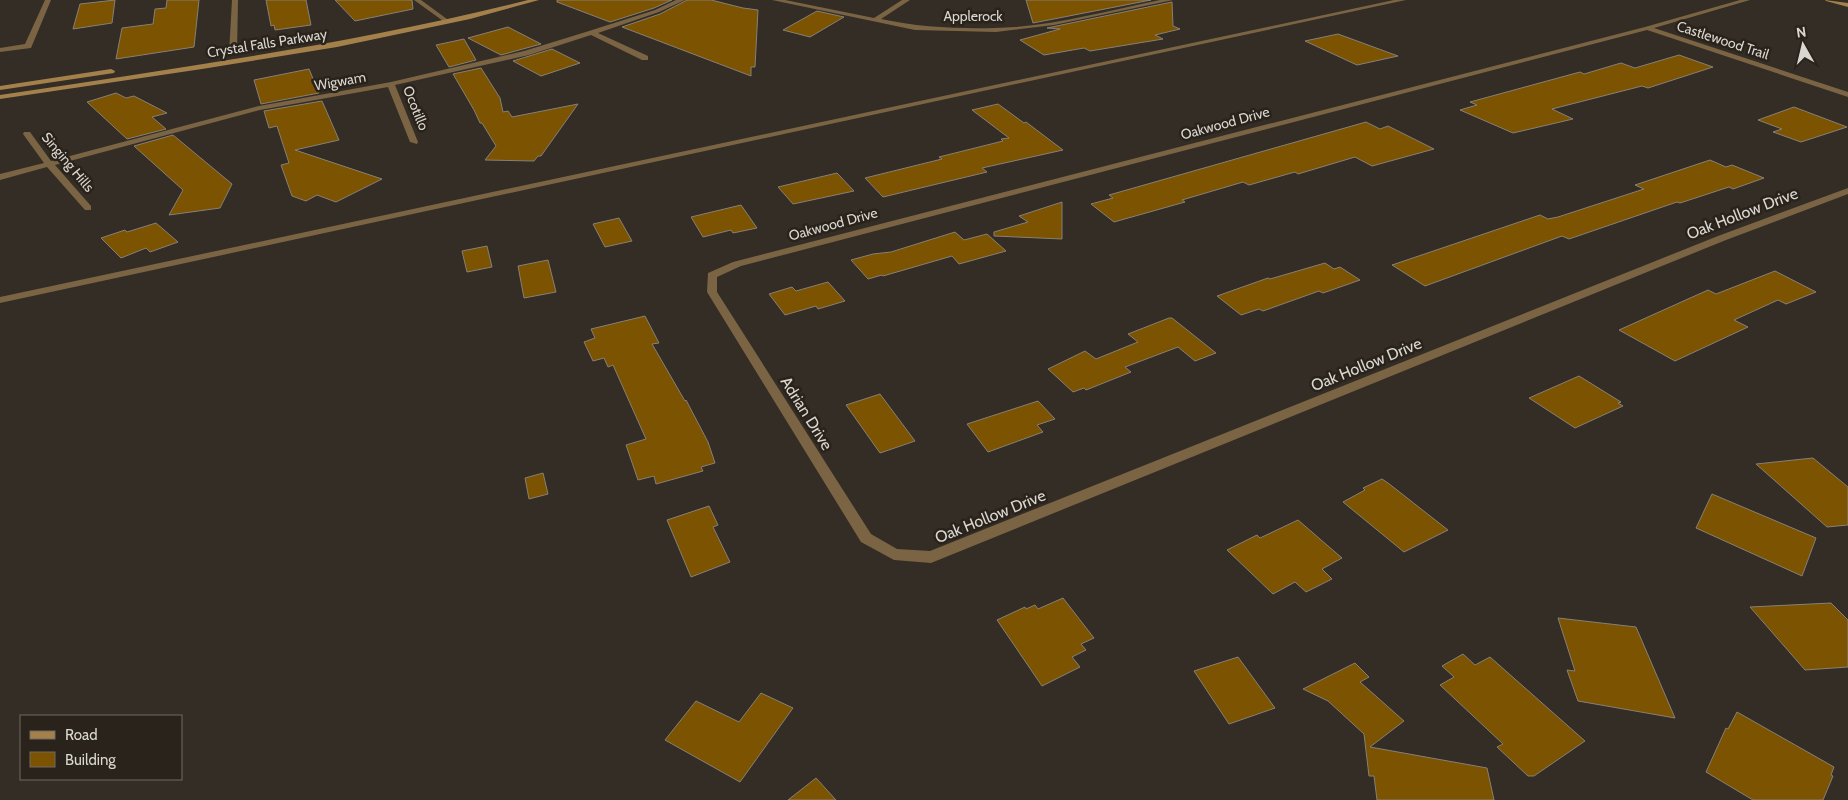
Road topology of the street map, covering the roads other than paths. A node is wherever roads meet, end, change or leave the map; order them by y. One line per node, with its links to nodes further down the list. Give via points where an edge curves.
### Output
1 (48, 0): 20 (street, via 28,46)
2 (235, 0): 22 (street)
3 (417, 0): 14 (street)
4 (536, 0): 16 (main road, Crystal Falls Parkway)
5 (682, 0): 18 (street, Wigwam)
6 (775, 0): 15 (street, Applerock)
7 (907, 0): 15 (street)
8 (1170, 0): 15 (street, Applerock, via 1054,23 996,30 916,28)
9 (1403, 0): 37 (street)
10 (1747, 0): 17 (street, Oakwood Drive)
11 (1828, 0): 12 (main road)
12 (1848, 5)
13 (466, 9): 14 (main road, Crystal Falls Parkway)
14 (439, 16): 16 (street); 19 (main road, Crystal Falls Parkway)
15 (875, 20)
16 (448, 22): 29 (main road, Crystal Falls Parkway, via 296,52)
17 (1647, 28): 28 (street, Castlewood Trail); 36 (street, Oakwood Drive, via 887,224 737,264)
18 (592, 34): 24 (street); 26 (street, Wigwam, via 526,53)
19 (316, 40)
20 (0, 50)
21 (242, 51): 22 (main road, Crystal Falls Parkway)
22 (233, 53): 23 (main road, Crystal Falls Parkway)
23 (224, 54)
24 (644, 58)
25 (117, 70): 27 (main road)
26 (391, 84): 31 (street, Ocotillo); 32 (street, Wigwam, via 259,108)
27 (0, 88)
28 (1848, 95)
29 (0, 97)
30 (27, 134): 32 (street, Singing Hills)
31 (414, 142)
32 (50, 165): 33 (street, Wigwam); 35 (street, Singing Hills)
33 (0, 177)
34 (1848, 190): 38 (street, Oak Hollow Drive, via 931,558)
35 (88, 208)
36 (712, 275): 38 (street, Adrian Drive, via 712,292 866,538)
37 (0, 300)
38 (894, 554)

